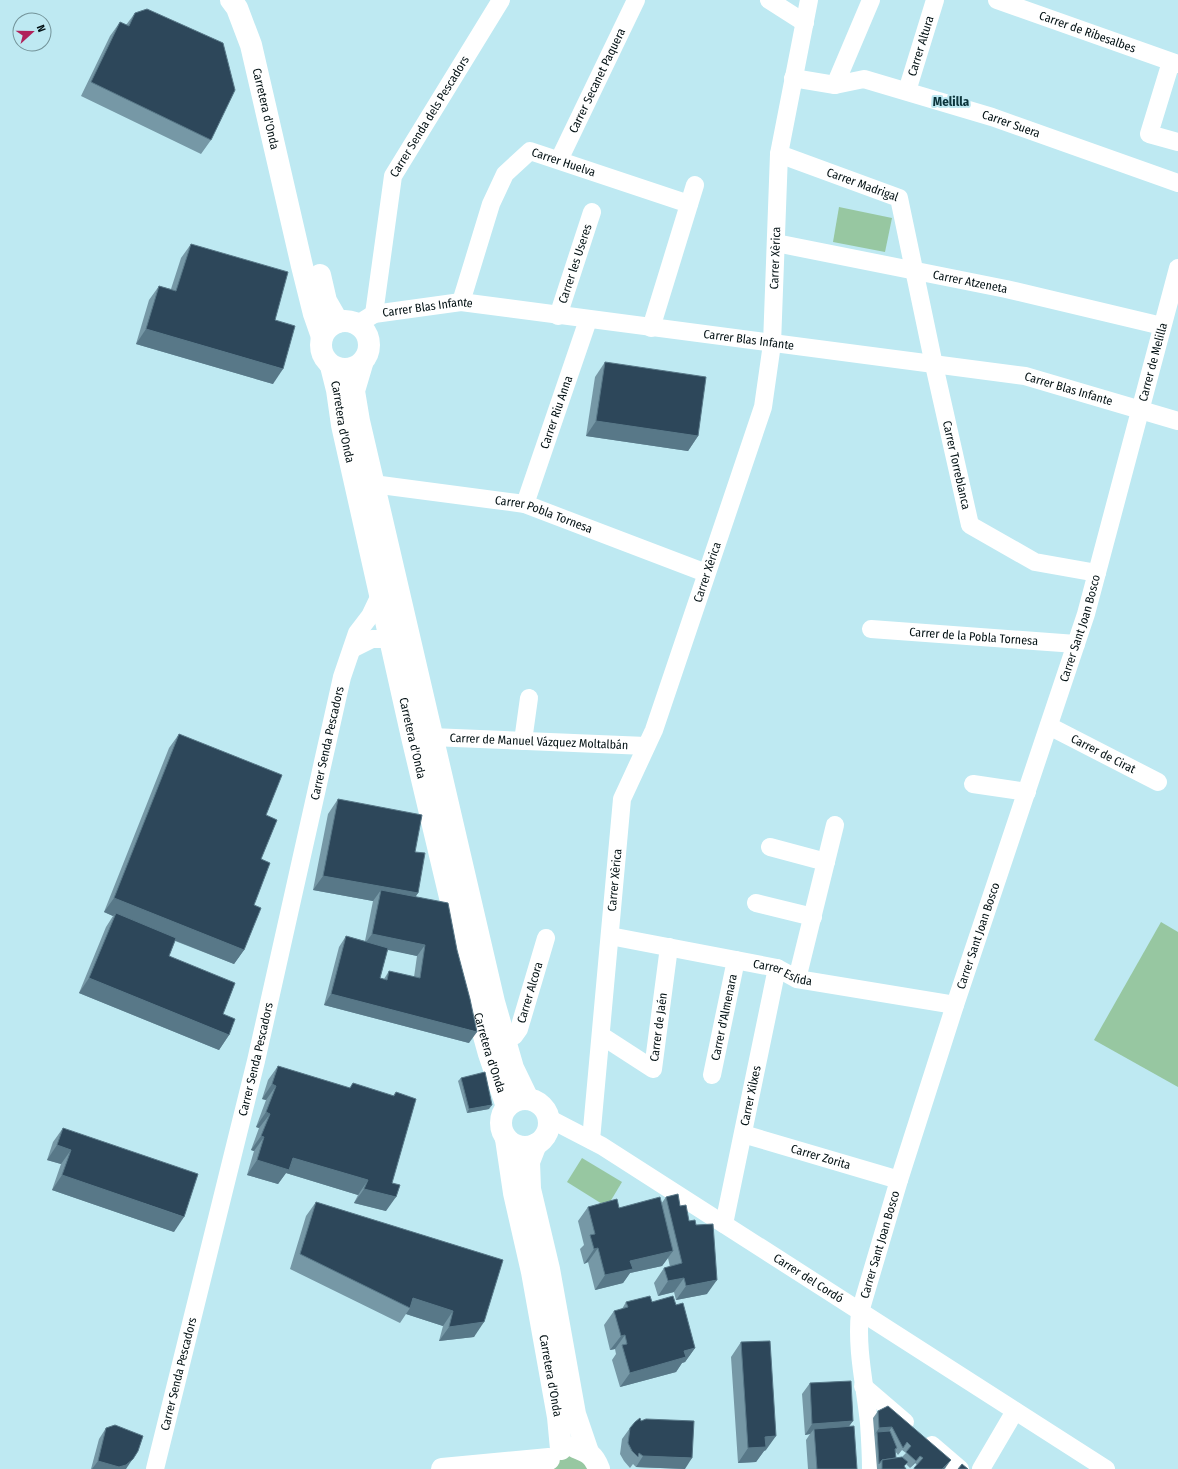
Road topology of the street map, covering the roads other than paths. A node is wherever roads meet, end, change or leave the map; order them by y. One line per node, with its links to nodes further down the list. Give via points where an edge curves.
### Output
1 (231, 0): 31 (main road, Carretera d'Onda, via 237,8 250,45 298,251)
2 (248, 0): 27 (main road, Carretera d'Onda, via 293,165 326,301)
3 (501, 0): 27 (street, Carrer Senda dels Pescadors, via 393,176)
4 (636, 0): 17 (street, Carrer Secanet Paquera)
5 (768, 0): 10 (street)
6 (809, 0): 10 (street, Carrer Xèrica)
7 (871, 0): 13 (street)
8 (935, 0): 14 (street, Carrer Altura)
9 (997, 0): 11 (street, Carrer de Ribesalbes)
10 (805, 23): 12 (street, Carrer Xèrica)
11 (1174, 63): 15 (street, via 1149,134)
12 (793, 78): 13 (street, Carrer Suera); 16 (street, Carrer Xèrica)
13 (836, 86): 14 (street, Carrer Suera, via 864,79)
14 (907, 91): 18 (street, Carrer Suera, via 992,117)
15 (1178, 142)
16 (779, 154): 22 (street, Carrer Xèrica); 24 (street, Carrer Madrigal, via 899,198)
17 (559, 160): 20 (street, Carrer Huelva); 25 (street, Carrer Huelva, via 530,151 505,174 491,204)
18 (1178, 183)
19 (695, 186): 20 (street)
20 (689, 204): 30 (street)
21 (592, 212): 26 (street, Carrer les Useres)
22 (776, 243): 24 (street, Carrer Atzeneta); 32 (street, Carrer Xèrica)
23 (1178, 268): 29 (street, Carrer de Melilla)
24 (914, 270): 29 (street, Carrer Atzeneta); 34 (street, Carrer Torreblanca)
25 (461, 302): 26 (street, Carrer Blas Infante); 27 (street, Carrer Blas Infante)
26 (558, 316): 28 (street, Carrer Blas Infante)
27 (356, 320): 31 (main road, via 331,325); 33 (main road, via 368,336 369,343 369,351)
28 (588, 320): 30 (street, Carrer Blas Infante); 39 (street, Carrer Riu Anna)
29 (1162, 326): 36 (street, Carrer de Melilla)
30 (651, 328): 32 (street, Carrer Blas Infante)
31 (322, 337): 35 (main road, via 321,352)
32 (772, 344): 34 (street, Carrer Blas Infante); 40 (street, Carrer Xèrica, via 763,407)
33 (362, 364): 35 (main road, via 347,370); 38 (main road, Carretera d'Onda, via 354,390)
34 (934, 364): 36 (street, Carrer Blas Infante, via 1025,376); 41 (street, Carrer Torreblanca, via 970,525 1035,562)
35 (331, 366): 42 (main road, Carretera d'Onda)
36 (1140, 409): 37 (street, Carrer Blas Infante); 41 (street, Carrer Sant Joan Bosco)
37 (1178, 421)
38 (373, 484): 39 (street, Carrer Pobla Tornesa); 49 (main road, Carretera d'Onda)
39 (525, 504): 40 (street, Carrer Pobla Tornesa)
40 (706, 573): 51 (street, Carrer Xèrica, via 654,730)
41 (1097, 573): 45 (street, Carrer Sant Joan Bosco)
42 (380, 595): 44 (main road, Carretera d'Onda); 46 (street, Carrer Senda Pescadors, via 370,616 357,633)
43 (871, 629): 45 (street, Carrer de la Pobla Tornesa)
44 (390, 639): 46 (street, via 372,639); 71 (main road, Carretera d'Onda, via 476,1007)
45 (1076, 644): 48 (street, Carrer Sant Joan Bosco)
46 (352, 649): 84 (street, Carrer Senda Pescadors, via 342,677 256,1061)
47 (529, 698): 50 (street)
48 (1049, 726): 52 (street, Carrer de Cirat); 54 (street, Carrer Sant Joan Bosco)
49 (431, 737): 50 (street, Carrer de Manuel Vázquez Moltalbán); 68 (main road, Carretera d'Onda)
50 (524, 741): 51 (street, Carrer de Manuel Vázquez Moltalbán)
51 (646, 746): 60 (street, Carrer Xèrica, via 622,799)
52 (1158, 782)
53 (973, 784): 54 (street)
54 (1027, 792): 66 (street, Carrer Sant Joan Bosco)
55 (835, 825): 57 (street)
56 (770, 847): 57 (street)
57 (826, 862): 59 (street)
58 (756, 903): 59 (street)
59 (813, 917): 65 (street)
60 (610, 936): 62 (street, Carrer Eslida); 67 (street, Carrer Xèrica)
61 (546, 938): 68 (street, Carrer Alcora, via 520,1028 514,1036)
62 (669, 947): 63 (street, Carrer Eslida); 67 (street, Carrer de Jaén, via 653,1069)
63 (736, 960): 64 (street, Carrer Eslida); 69 (street, Carrer d'Almenara)
64 (777, 968): 65 (street, Carrer Eslida); 73 (street, Carrer Xilxes)
65 (797, 979): 66 (street, Carrer Eslida)
66 (955, 1005): 77 (street, Carrer Sant Joan Bosco)
67 (602, 1036): 75 (street, Carrer Xèrica)
68 (503, 1040): 70 (main road, Carretera d'Onda)
69 (712, 1075)
70 (528, 1099): 71 (main road, via 520,1099); 72 (main road, via 541,1105)
71 (507, 1107): 74 (main road, via 503,1112 501,1124)
72 (548, 1118): 75 (street, Carrer del Cordó); 76 (main road, via 547,1133)
73 (743, 1134): 77 (street, Carrer Zorita); 78 (street, Carrer Xilxes)
74 (506, 1138): 76 (main road, via 520,1147); 82 (main road, Carretera d'Onda, via 514,1193 532,1272 557,1410)
75 (591, 1140): 78 (street, Carrer del Cordó)
76 (536, 1144): 83 (main road, Carretera d'Onda, via 529,1162 530,1189 549,1269 575,1414)
77 (900, 1180): 79 (street, Carrer Sant Joan Bosco)
78 (724, 1224): 79 (street, Carrer del Cordó)
79 (860, 1312): 80 (street, Carrer Sant Joan Bosco, via 858,1330); 81 (street, Carrer del Cordó)
80 (863, 1386): 86 (street, Carrer Sant Joan Bosco, via 869,1422); 87 (street)
81 (1015, 1411): 88 (street); 89 (street, Carrer del Cordó)
82 (551, 1459): 83 (main road, via 575,1447); 85 (main road)
83 (593, 1460)
84 (155, 1469)
85 (442, 1469)
86 (871, 1469)
87 (960, 1469)
88 (982, 1469)
89 (1106, 1469)

